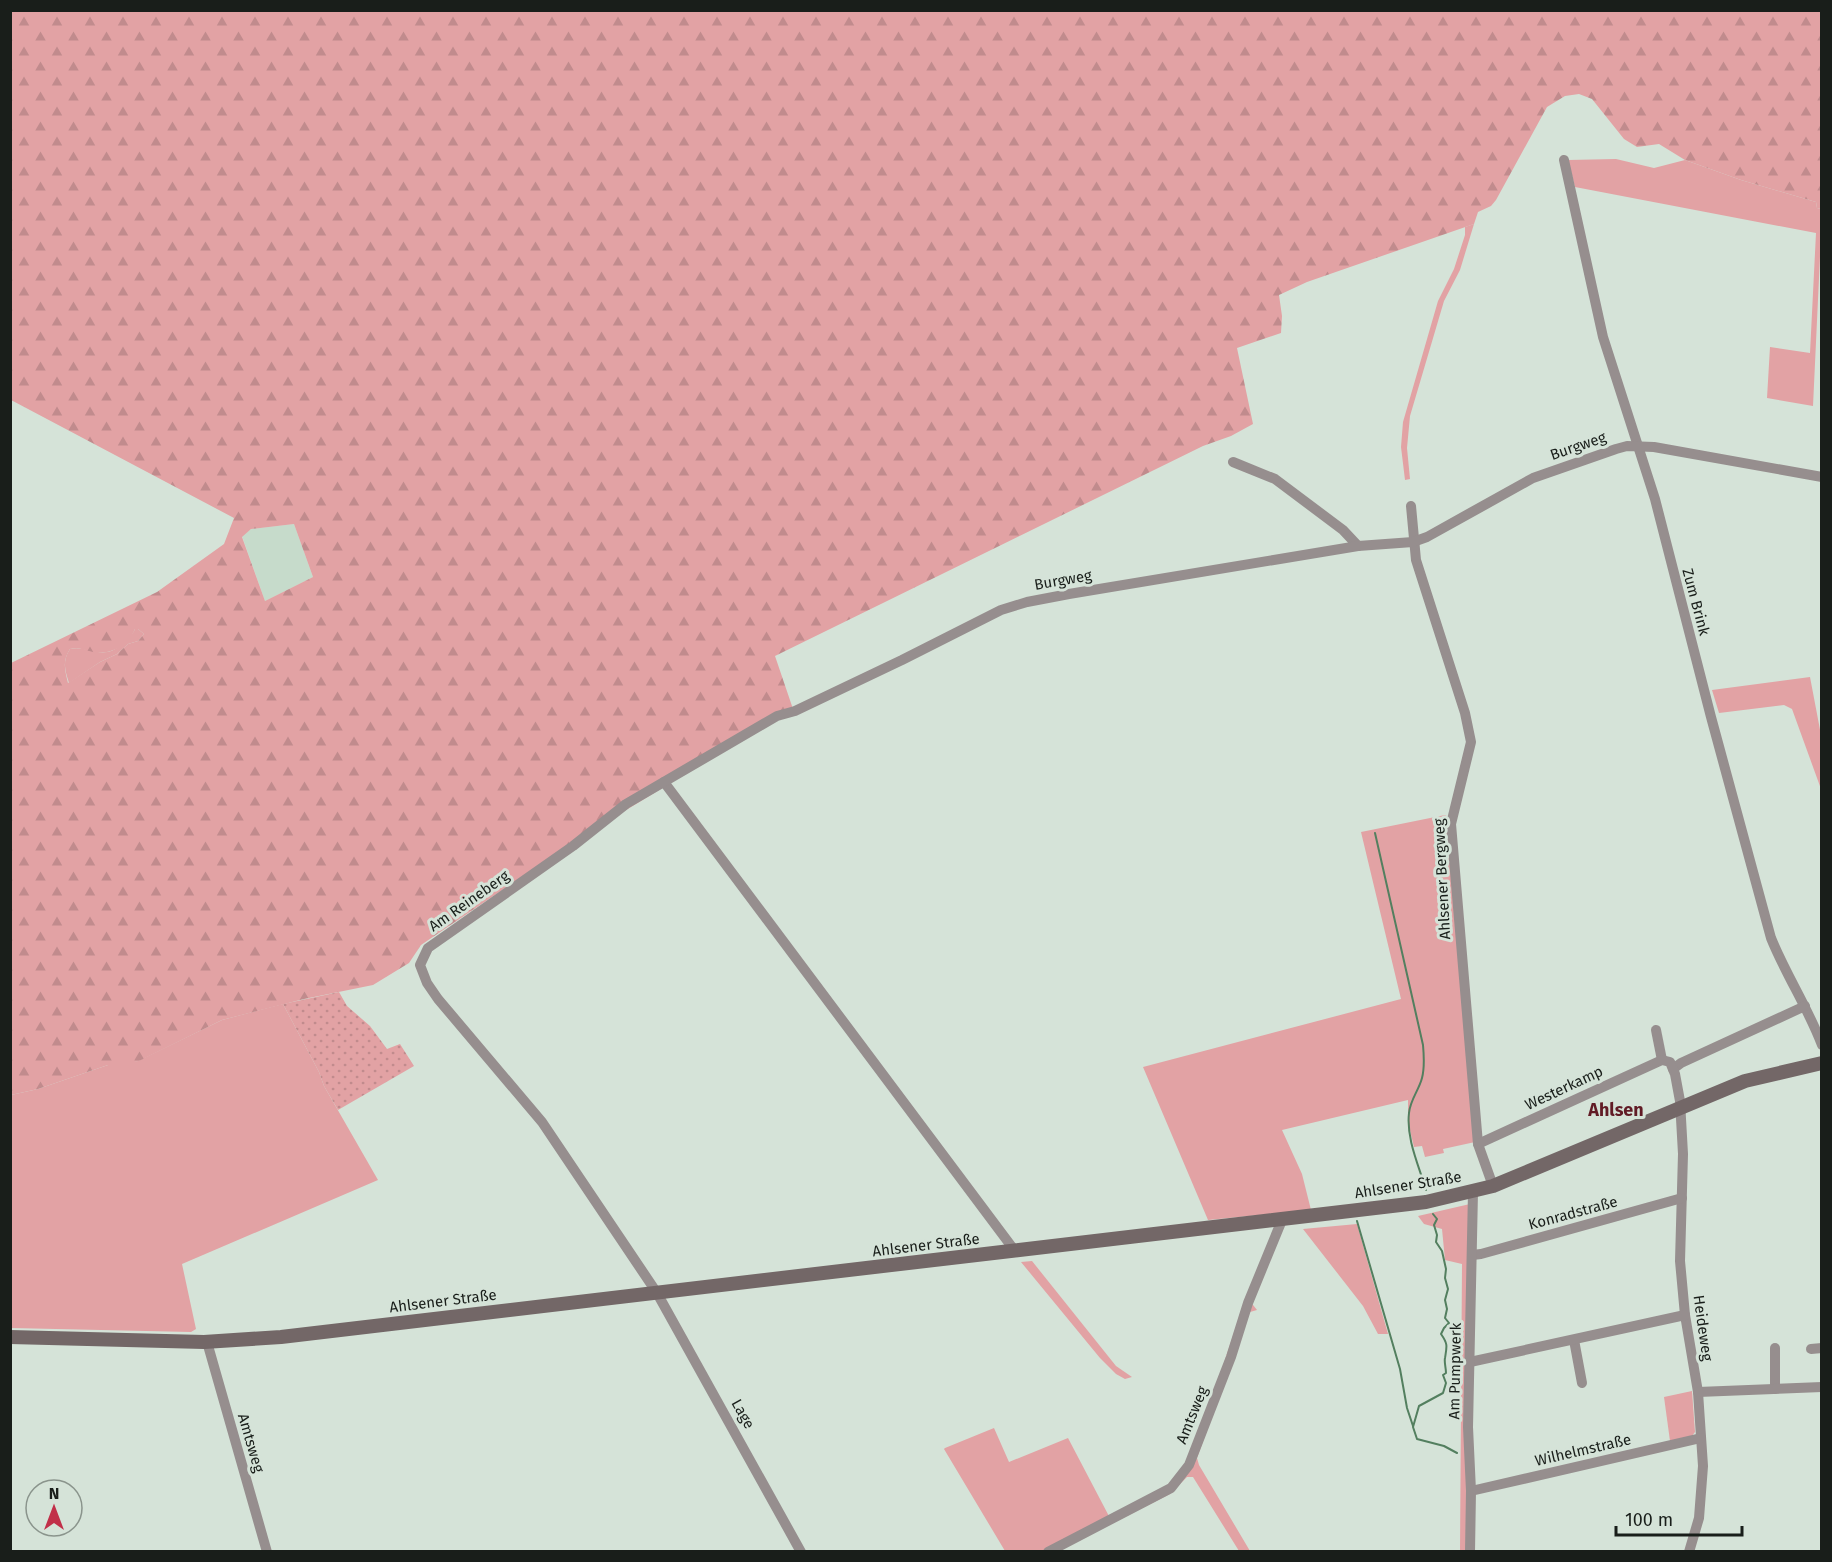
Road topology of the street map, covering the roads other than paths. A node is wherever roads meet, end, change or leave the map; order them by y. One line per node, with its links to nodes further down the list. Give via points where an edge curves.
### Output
1 (1564, 160): 2 (street, Zum Brink, via 1603,337)
2 (1638, 446): 4 (street, Burgweg); 6 (street, Burgweg, via 1616,449 1533,478); 10 (street, Zum Brink, via 1771,938)
3 (1233, 462): 7 (street, via 1275,479 1343,530)
4 (1821, 477)
5 (1412, 506): 6 (street, Ahlsener Bergweg)
6 (1413, 542): 7 (street, Burgweg); 17 (street, Ahlsener Bergweg, via 1471,742 1451,824)
7 (1358, 546): 8 (street, Burgweg, via 1028,602 1001,610)
8 (795, 711): 9 (street, Am Reineberg, via 777,716)
9 (664, 782): 22 (street); 24 (street, Am Reineberg, via 626,804 428,948 420,965 438,999 542,1122)
10 (1804, 1006): 12 (street, Zum Brink); 15 (street)
11 (1656, 1030): 13 (street)
12 (1821, 1045)
13 (1662, 1060): 15 (street, via 1670,1062); 17 (street, Westerkamp)
14 (1821, 1063): 16 (main road, Ahlsener Straße, via 1745,1081)
15 (1673, 1069): 16 (street)
16 (1680, 1107): 18 (main road, Ahlsener Straße); 20 (street, Heideweg)
17 (1478, 1144): 18 (street, Ahlsener Bergweg)
18 (1493, 1186): 19 (main road, Ahlsener Straße)
19 (1473, 1192): 21 (main road, Ahlsener Straße, via 1426,1202); 23 (street, Am Pumpwerk)
20 (1682, 1198): 23 (street, Konradstraße); 25 (street, Heideweg, via 1680,1261)
21 (1282, 1220): 22 (main road, Ahlsener Straße); 39 (street, Amtsweg, via 1184,1473 1171,1488)
22 (1015, 1251): 24 (main road, Ahlsener Straße)
23 (1472, 1255): 30 (street, Am Pumpwerk)
24 (657, 1293): 28 (main road, Ahlsener Straße, via 281,1337); 38 (street, Lage)
25 (1685, 1315): 27 (street); 34 (street, Heideweg)
26 (10, 1337): 28 (main road, Ahlsener Straße)
27 (1574, 1340): 30 (street); 31 (street)
28 (207, 1342): 37 (street, Amtsweg)
29 (1775, 1348): 33 (street)
30 (1470, 1362): 36 (street, Am Pumpwerk)
31 (1582, 1383)
32 (1821, 1387): 33 (street)
33 (1775, 1389): 34 (street)
34 (1698, 1392): 35 (street, Heideweg)
35 (1701, 1438): 36 (street, Wilhelmstraße); 41 (street, Heideweg, via 1703,1487)
36 (1471, 1491): 40 (street, Am Pumpwerk)
37 (267, 1551)
38 (801, 1551)
39 (1048, 1551)
40 (1470, 1551)
41 (1689, 1551)

